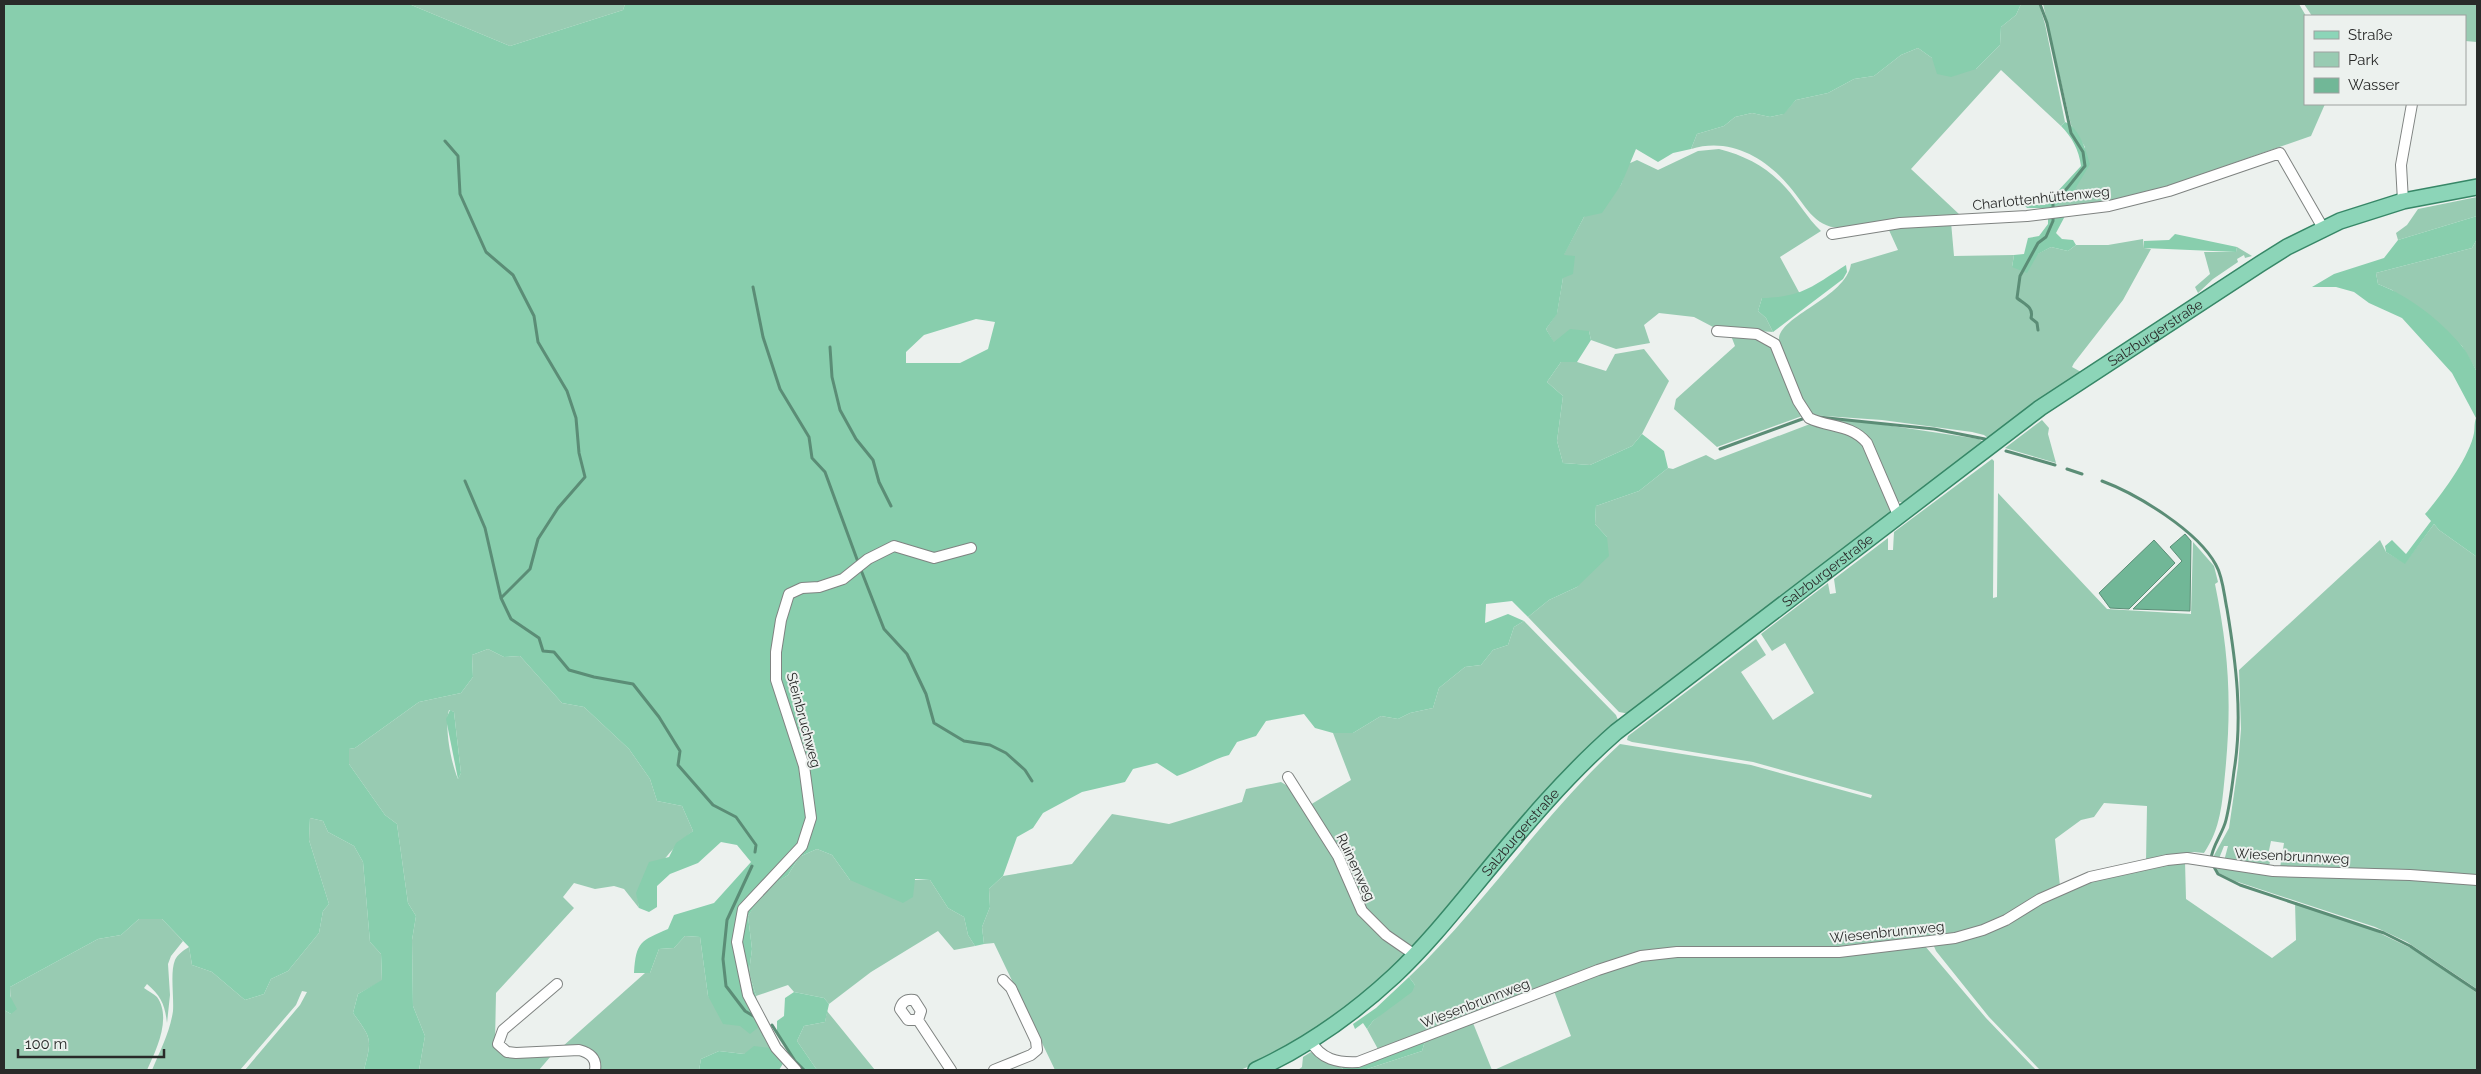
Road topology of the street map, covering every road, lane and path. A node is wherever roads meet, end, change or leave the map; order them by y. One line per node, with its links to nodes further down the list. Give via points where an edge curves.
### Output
1 (2412, 105): 3 (street, via 2401,165)
2 (2477, 187): 3 (main road, Salzburgerstraße)
3 (2403, 201): 4 (main road, Salzburgerstraße)
4 (2323, 228): 5 (street, Charlottenhüttenweg, via 2280,152 2168,191 2109,206 2028,216 1900,223); 7 (main road, Salzburgerstraße, via 2260,264 2048,402)
5 (1832, 234)
6 (1717, 331): 7 (street, via 1758,334 1775,344 1798,401 1809,418 1850,429 1867,443)
7 (1898, 514): 11 (main road, Salzburgerstraße, via 1593,752 1542,805)
8 (971, 548): 17 (street, Steinbruchweg, via 934,558 894,546 868,559 843,579 819,587 802,588 790,594 781,620 776,680 804,766 811,818 802,846 743,909 737,942 748,995 776,1048)
9 (1288, 777): 11 (street, Ruinenweg, via 1338,856 1362,911 1386,935)
10 (2477, 880): 15 (street, Wiesenbrunnweg, via 2273,871 2187,858 2167,860 2090,877 2040,899 2006,920 1955,938 1839,952 1696,951 1641,956 1358,1062 1334,1061 1322,1055)
11 (1415, 955): 15 (main road, Salzburgerstraße, via 1367,1000)
12 (1003, 980): 19 (street, via 1011,988 1036,1041 1037,1050)
13 (557, 984): 16 (street, via 503,1030 498,1044 507,1052 516,1053 579,1050 594,1058)
14 (918, 1020): 18 (street)
15 (1310, 1040): 20 (main road, Salzburgerstraße)
16 (595, 1070)
17 (796, 1070)
18 (951, 1070)
19 (994, 1070)
20 (1256, 1070)

